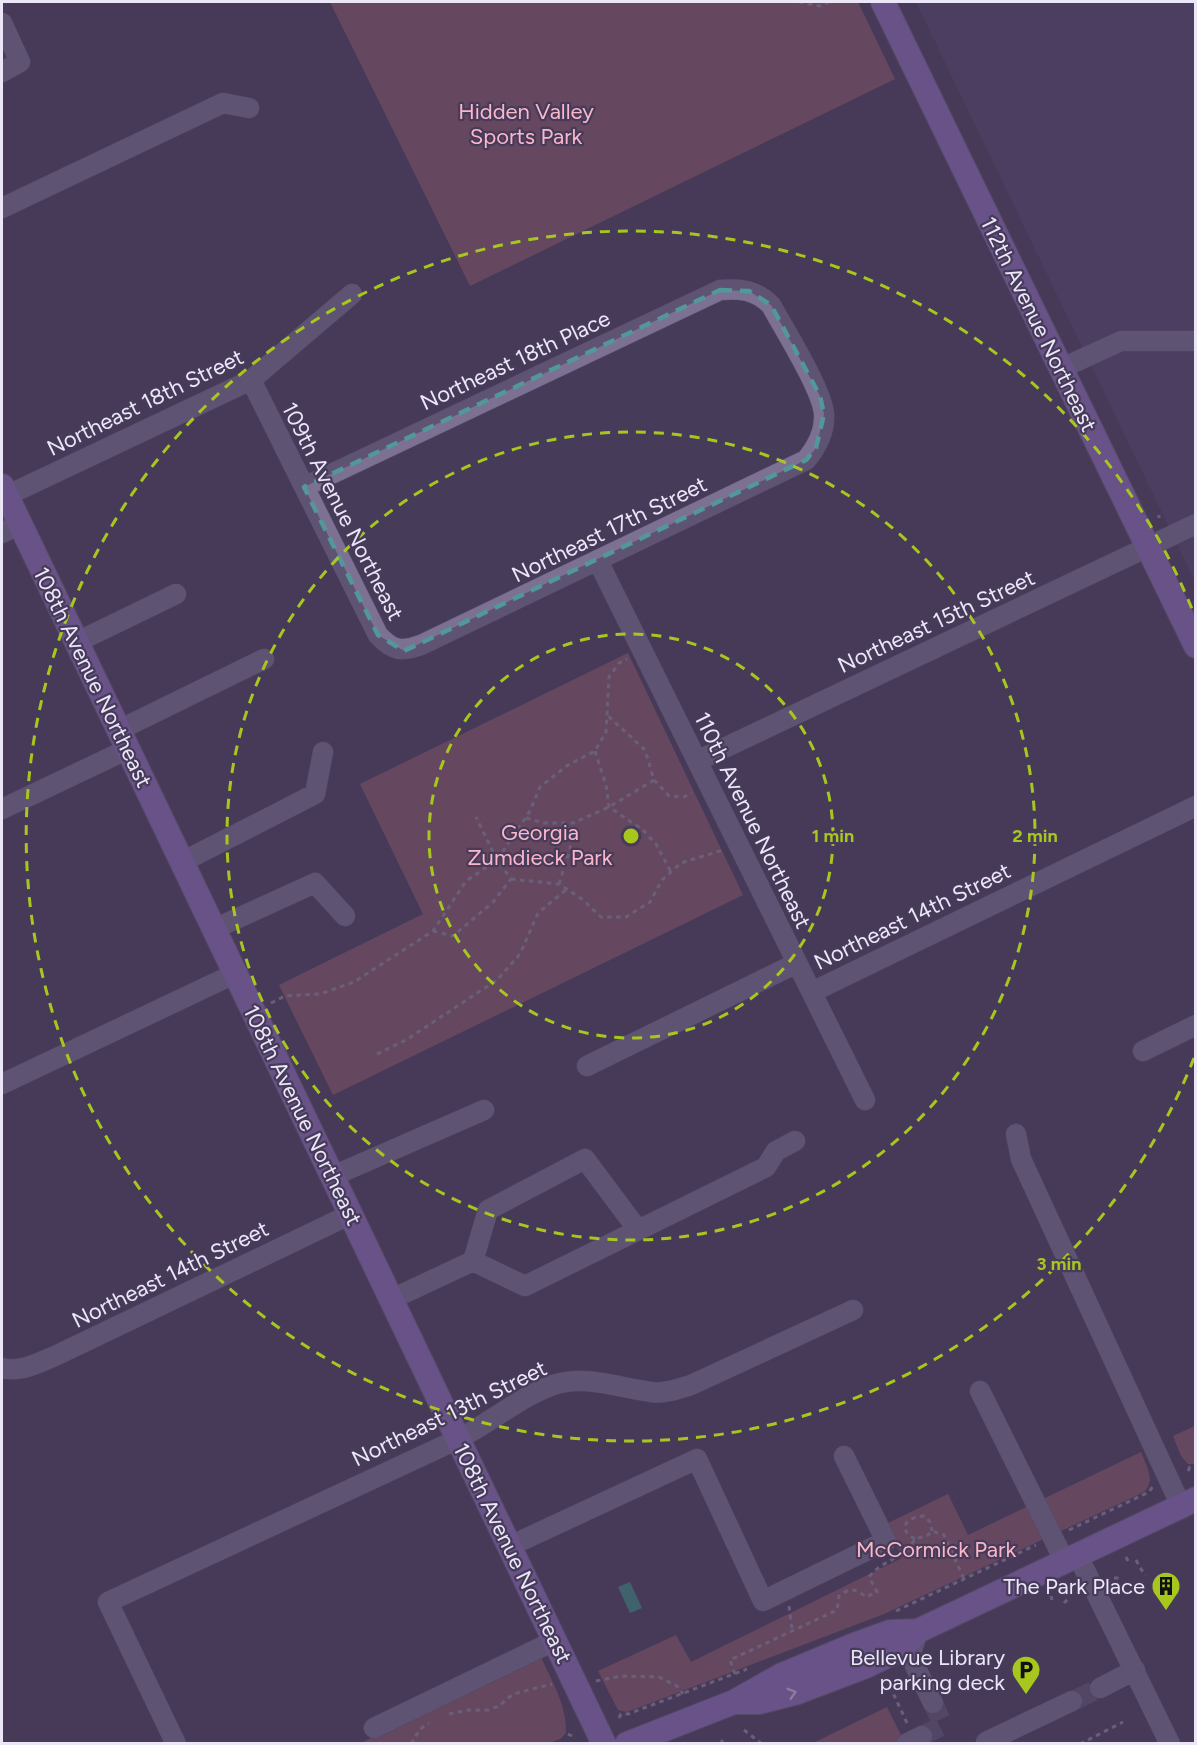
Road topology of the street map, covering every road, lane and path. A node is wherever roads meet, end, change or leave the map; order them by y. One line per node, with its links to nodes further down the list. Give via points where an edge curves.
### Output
1 (799, 2): 2 (path, via 820,6)
2 (829, 2)
3 (883, 2): 11 (main road, 112th Avenue Northeast)
4 (2, 23): 5 (street, via 20,62)
5 (2, 72)
6 (249, 108): 7 (street, via 223,103)
7 (2, 208)
8 (749, 291): 13 (street, Northeast 18th Place, via 720,290); 18 (street, Northeast 17th Street, via 771,304 820,396 824,414 816,448 806,460)
9 (352, 294): 12 (street, Northeast 18th Street)
10 (1196, 341): 11 (street, via 1121,341)
11 (1060, 369): 17 (main road, 112th Avenue Northeast)
12 (251, 380): 13 (street, 109th Avenue Northeast); 14 (street, Northeast 18th Street)
13 (304, 487): 22 (street, 109th Avenue Northeast, via 378,635 387,645)
14 (4, 491): 16 (main road, 108th Avenue Northeast)
15 (1196, 524): 17 (street, Northeast 15th Street)
16 (11, 529): 20 (main road, 108th Avenue Northeast)
17 (1148, 547): 21 (main road, 112th Avenue Northeast); 29 (street, Northeast 15th Street)
18 (598, 561): 22 (street, Northeast 17th Street); 23 (street, 110th Avenue Northeast)
19 (176, 594): 20 (street)
20 (76, 642): 26 (main road, 108th Avenue Northeast)
21 (1196, 646)
22 (404, 651)
23 (643, 651): 25 (path, via 619,663 609,677); 29 (street, 110th Avenue Northeast)
24 (264, 659): 26 (street)
25 (607, 715): 27 (path, via 606,732); 30 (path, via 645,750)
26 (124, 739): 34 (street); 40 (main road, 108th Avenue Northeast)
27 (595, 751): 33 (path); 36 (path, via 568,765 540,788)
28 (323, 752): 40 (street, via 315,794)
29 (698, 761): 31 (street, 110th Avenue Northeast)
30 (654, 780): 31 (path, via 669,796 684,797); 33 (path)
31 (709, 785): 38 (street, 110th Avenue Northeast)
32 (1196, 806): 50 (street, Northeast 14th Street)
33 (609, 807): 37 (path); 41 (path, via 643,830 656,844)
34 (2, 809)
35 (476, 817): 39 (path)
36 (526, 818): 37 (path, via 544,823); 39 (path)
37 (573, 823): 43 (path)
38 (739, 844): 41 (path, via 681,863); 48 (street, 110th Avenue Northeast)
39 (497, 860): 42 (path); 47 (path, via 466,880)
40 (182, 862): 46 (main road, 108th Avenue Northeast)
41 (671, 872): 44 (path, via 650,902 626,917 600,917)
42 (511, 879): 43 (path); 47 (path, via 493,902 453,936)
43 (559, 884): 44 (path)
44 (567, 889): 54 (path, via 538,913 520,954 497,980 406,1040)
45 (345, 916): 46 (street, via 315,883)
46 (214, 930): 49 (main road, 108th Avenue Northeast)
47 (433, 931): 51 (path, via 354,982 320,994 285,996)
48 (798, 963): 50 (street, 110th Avenue Northeast); 55 (street)
49 (234, 974): 56 (street); 61 (main road, 108th Avenue Northeast)
50 (812, 992): 57 (street, 110th Avenue Northeast)
51 (264, 1006)
52 (1196, 1025): 53 (street)
53 (1143, 1051)
54 (377, 1054)
55 (587, 1066)
56 (2, 1084)
57 (865, 1100)
58 (484, 1110): 61 (street)
59 (1016, 1134): 74 (street, via 1021,1159)
60 (795, 1141): 63 (street, via 776,1151 766,1167)
61 (333, 1176): 62 (main road, 108th Avenue Northeast)
62 (351, 1214): 65 (main road, 108th Avenue Northeast); 67 (street, Northeast 14th Street, via 55,1356 32,1366)
63 (638, 1230): 64 (street, via 525,1286); 64 (street, via 585,1159 488,1210)
64 (473, 1261): 65 (street)
65 (392, 1299): 69 (main road, 108th Avenue Northeast)
66 (854, 1310): 69 (street, Northeast 13th Street, via 691,1386 653,1392 575,1381 554,1385)
67 (5, 1369)
68 (980, 1391): 83 (street)
69 (457, 1439): 80 (main road, 108th Avenue Northeast); 110 (street, Northeast 13th Street, via 108,1602)
70 (844, 1456): 80 (street, via 885,1541 763,1600 697,1459)
71 (1196, 1468): 72 (path, via 1190,1467)
72 (1188, 1471)
73 (1153, 1485): 75 (path, via 1149,1492)
74 (1188, 1502): 83 (main road)
75 (1104, 1513): 76 (path); 78 (path)
76 (1107, 1518)
77 (932, 1531): 79 (path); 79 (path, via 925,1515 914,1516 905,1525 909,1536); 81 (path, via 944,1535 964,1579 1028,1549)
78 (1063, 1533)
79 (915, 1539): 98 (path, via 908,1550 874,1570 870,1577 877,1592 866,1596 852,1589 845,1592 839,1596 837,1610 730,1660 735,1674)
80 (510, 1546): 92 (main road, 108th Avenue Northeast)
81 (1030, 1554)
82 (1126, 1557): 85 (path)
83 (1071, 1559): 91 (main road); 93 (street)
84 (1136, 1560): 86 (path)
85 (1129, 1563)
86 (1144, 1576)
87 (1114, 1578): 88 (path)
88 (1119, 1578)
89 (1068, 1599): 90 (path)
90 (1064, 1604)
91 (918, 1631): 100 (street, via 911,1653); 113 (main road, via 899,1650 866,1666 795,1693 760,1702 734,1702)
92 (554, 1641): 105 (street); 112 (main road, 108th Avenue Northeast)
93 (1135, 1670): 97 (street); 117 (street)
94 (886, 1678): 107 (path)
95 (596, 1681): 98 (path, via 622,1676 659,1677 677,1686)
96 (555, 1683): 101 (path, via 513,1694 488,1710)
97 (1100, 1688)
98 (683, 1694): 102 (path, via 621,1714)
99 (1072, 1701): 109 (street)
100 (933, 1703)
101 (442, 1717)
102 (619, 1718)
103 (433, 1720): 111 (path, via 420,1729)
104 (1123, 1722): 116 (path)
105 (374, 1728)
106 (744, 1730): 115 (path)
107 (912, 1734)
108 (723, 1738): 114 (path)
109 (986, 1742)
110 (176, 1743)
111 (411, 1743)
112 (604, 1743)
113 (627, 1743)
114 (721, 1743)
115 (762, 1743)
116 (1080, 1743)
117 (1170, 1743)

